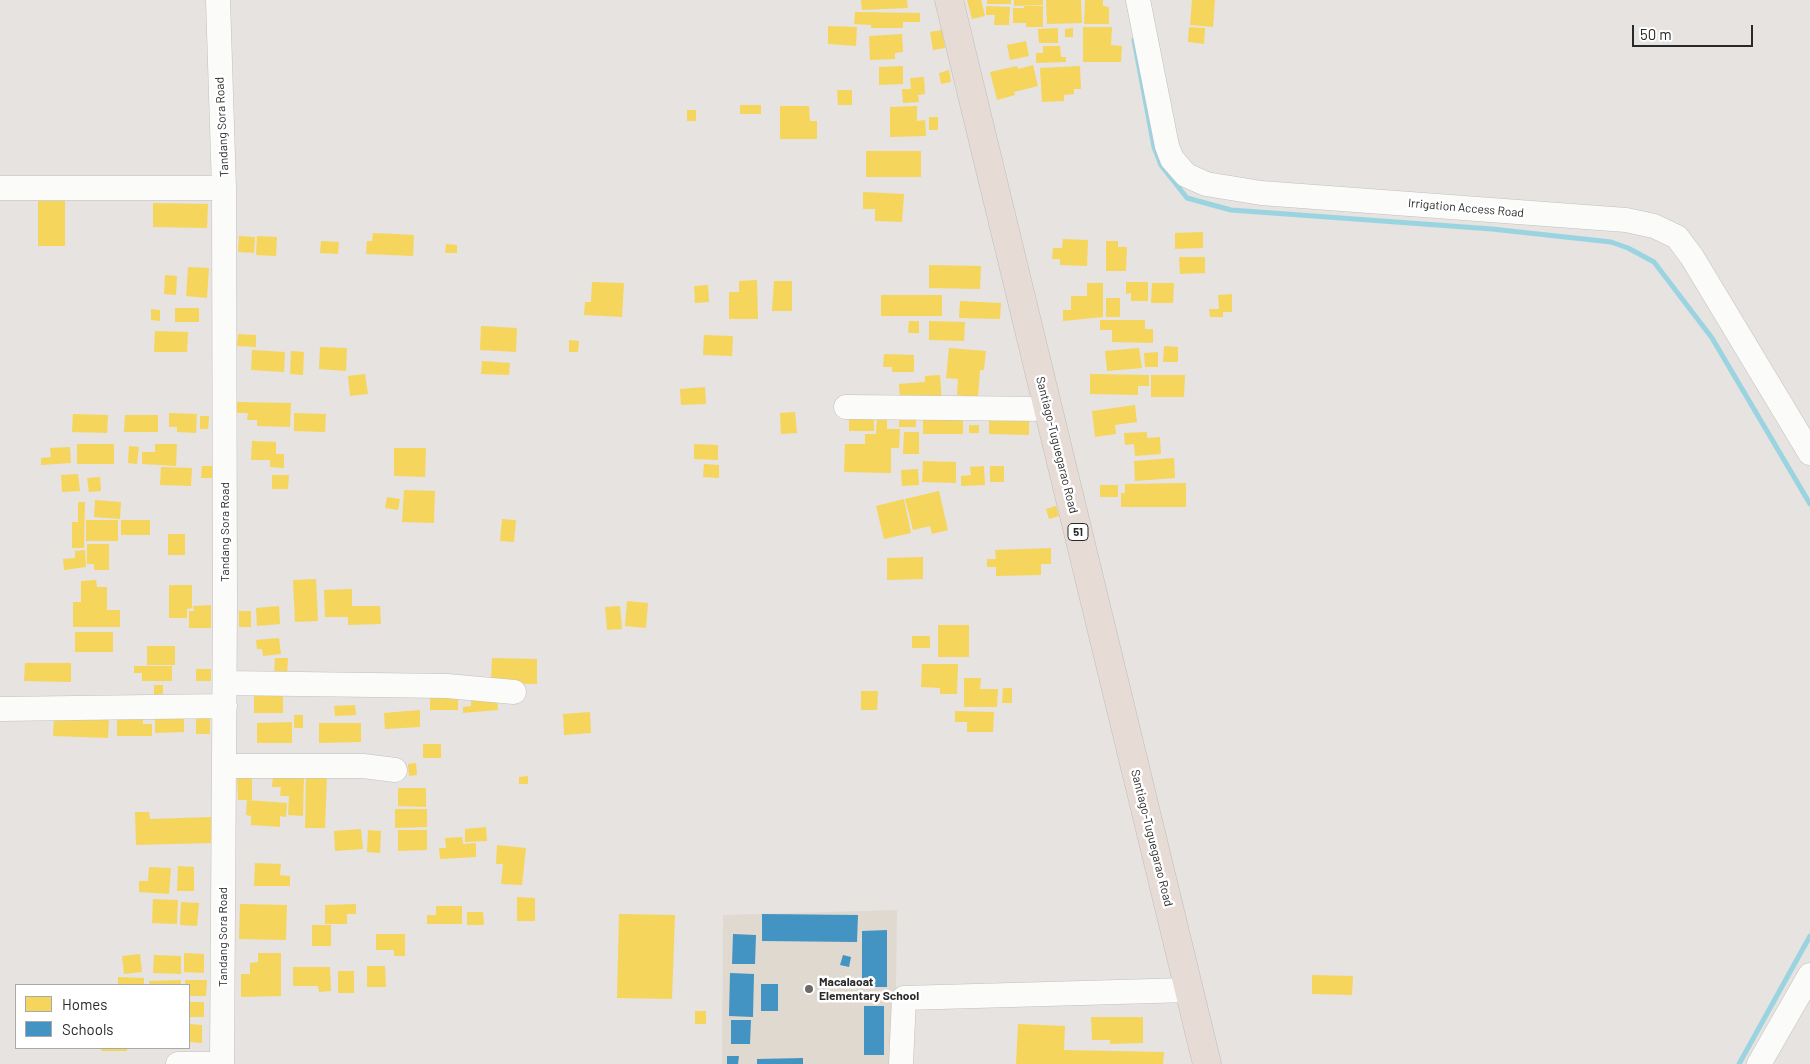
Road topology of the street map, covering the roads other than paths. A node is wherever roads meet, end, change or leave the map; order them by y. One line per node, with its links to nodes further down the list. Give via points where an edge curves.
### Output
1 (218, 0): 5 (street, Tandang Sora Road)
2 (949, 0): 7 (highway, Santiago-Tuguegarao Road / 51)
3 (1138, 0): 8 (street, Irrigation Access Road, via 1167,146 1172,159 1186,175 1206,184 1261,193 1626,220 1654,226 1677,237 1692,257)
4 (0, 188): 5 (street)
5 (224, 188): 10 (street, Tandang Sora Road)
6 (846, 407): 7 (street)
7 (1048, 409): 15 (highway, Santiago-Tuguegarao Road / 51)
8 (1810, 453)
9 (514, 692): 10 (street, via 447,686)
10 (225, 694): 11 (street); 12 (street, Tandang Sora Road)
11 (0, 709)
12 (224, 766): 13 (street, via 363,766); 17 (street, Tandang Sora Road)
13 (394, 770)
14 (1810, 975): 20 (street)
15 (1189, 990): 18 (street, via 904,998); 19 (highway, Santiago-Tuguegarao Road / 51)
16 (178, 1064): 17 (street)
17 (222, 1064)
18 (901, 1064)
19 (1208, 1064)
20 (1759, 1064)

